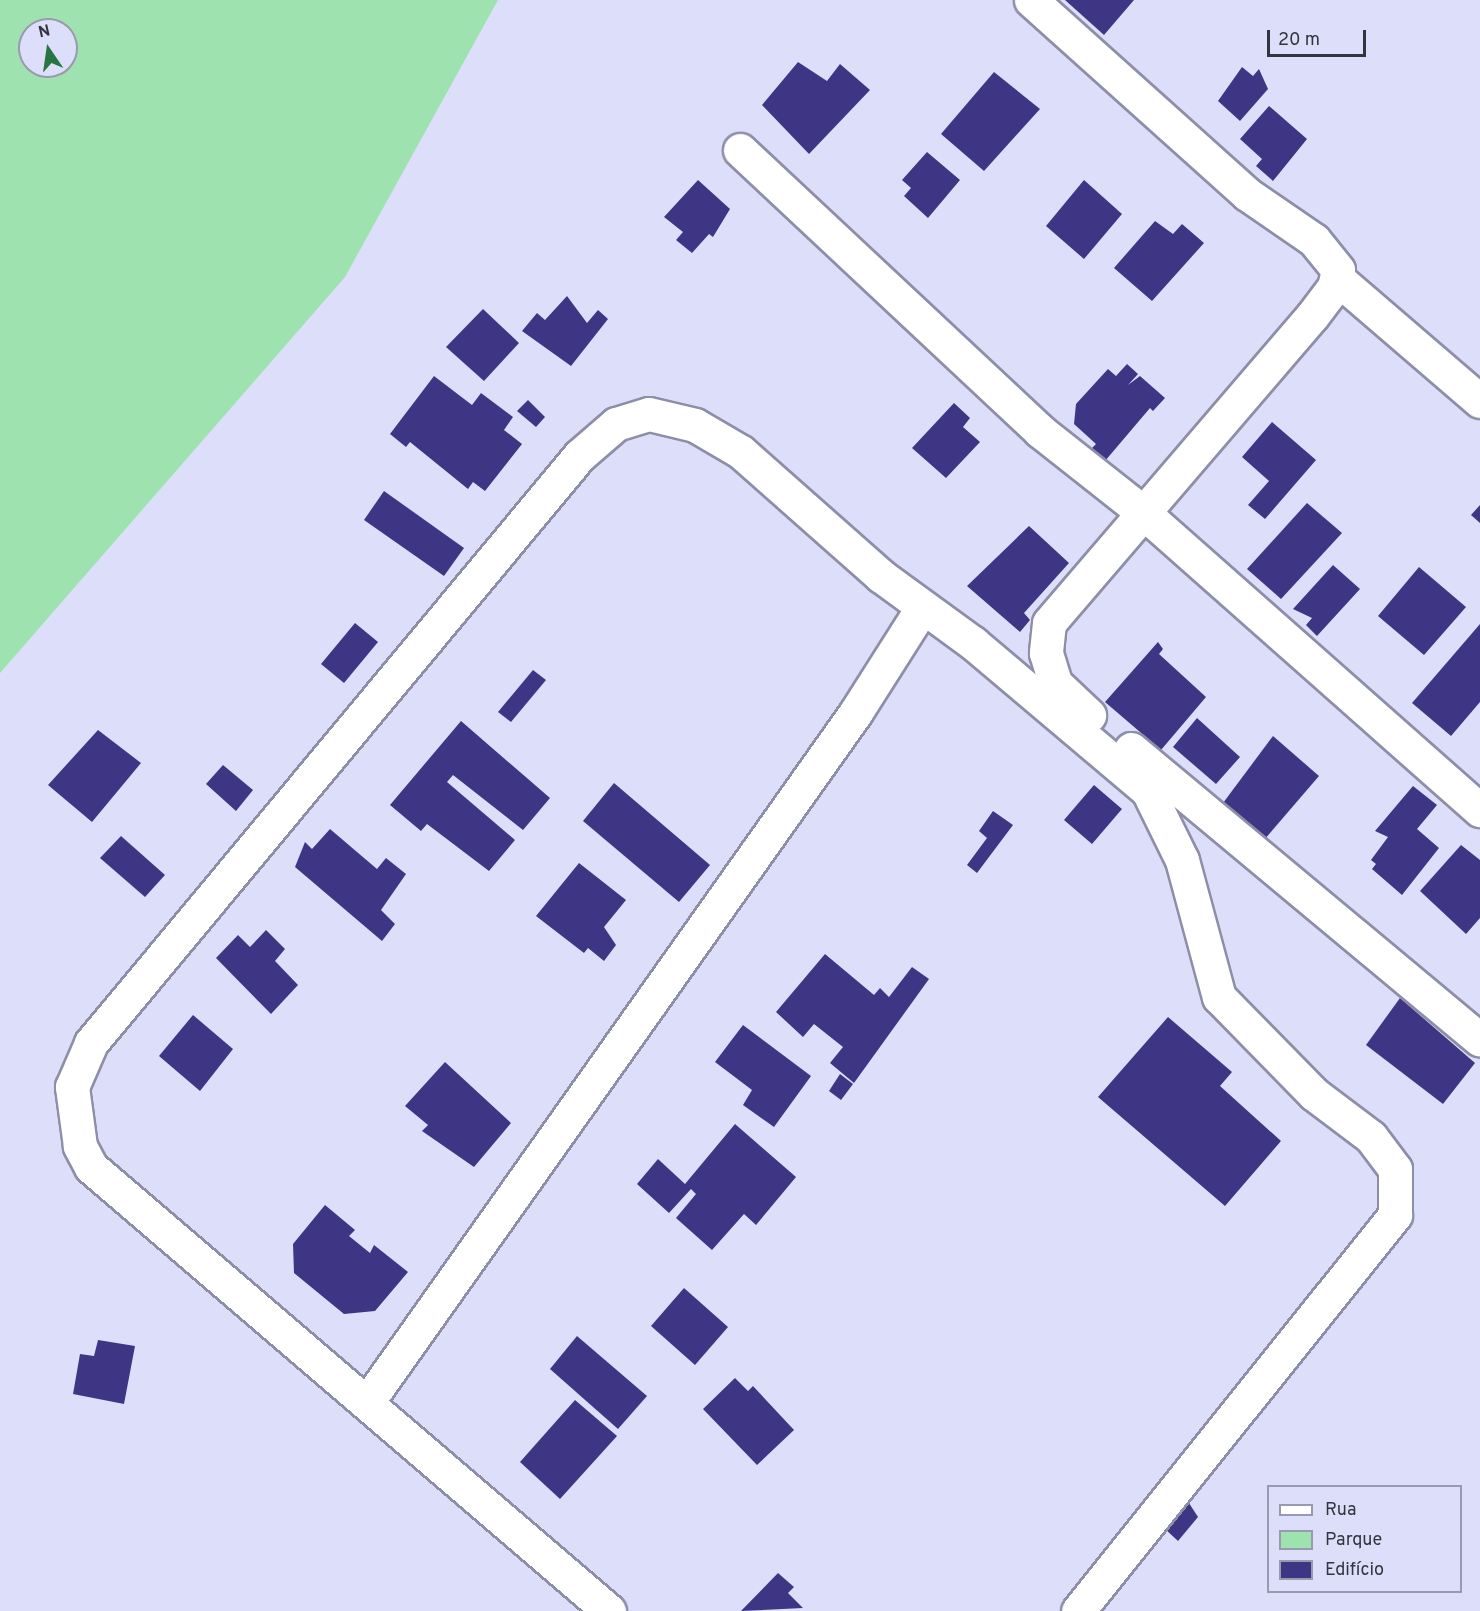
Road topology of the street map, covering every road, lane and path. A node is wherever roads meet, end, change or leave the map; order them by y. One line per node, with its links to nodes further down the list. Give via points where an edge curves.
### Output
1 (1031, 0): 3 (street, via 1247,194 1314,240 1332,258)
2 (740, 150): 5 (street, via 1040,431)
3 (1338, 279): 4 (street); 5 (street)
4 (1480, 401)
5 (1144, 514): 7 (street); 8 (street, via 1049,623 1046,652 1055,683)
6 (922, 608): 9 (street, via 856,712); 9 (street, via 741,452 695,425 666,416 649,414 616,424 579,456 81,1058 72,1109 91,1167); 11 (street, via 973,643 1148,791 1182,860 1219,997 1314,1094 1371,1137 1395,1169 1399,1188 1395,1215 1369,1250)
7 (1480, 810)
8 (1480, 1040)
9 (368, 1401): 10 (street)
10 (609, 1611)
11 (1078, 1611)

